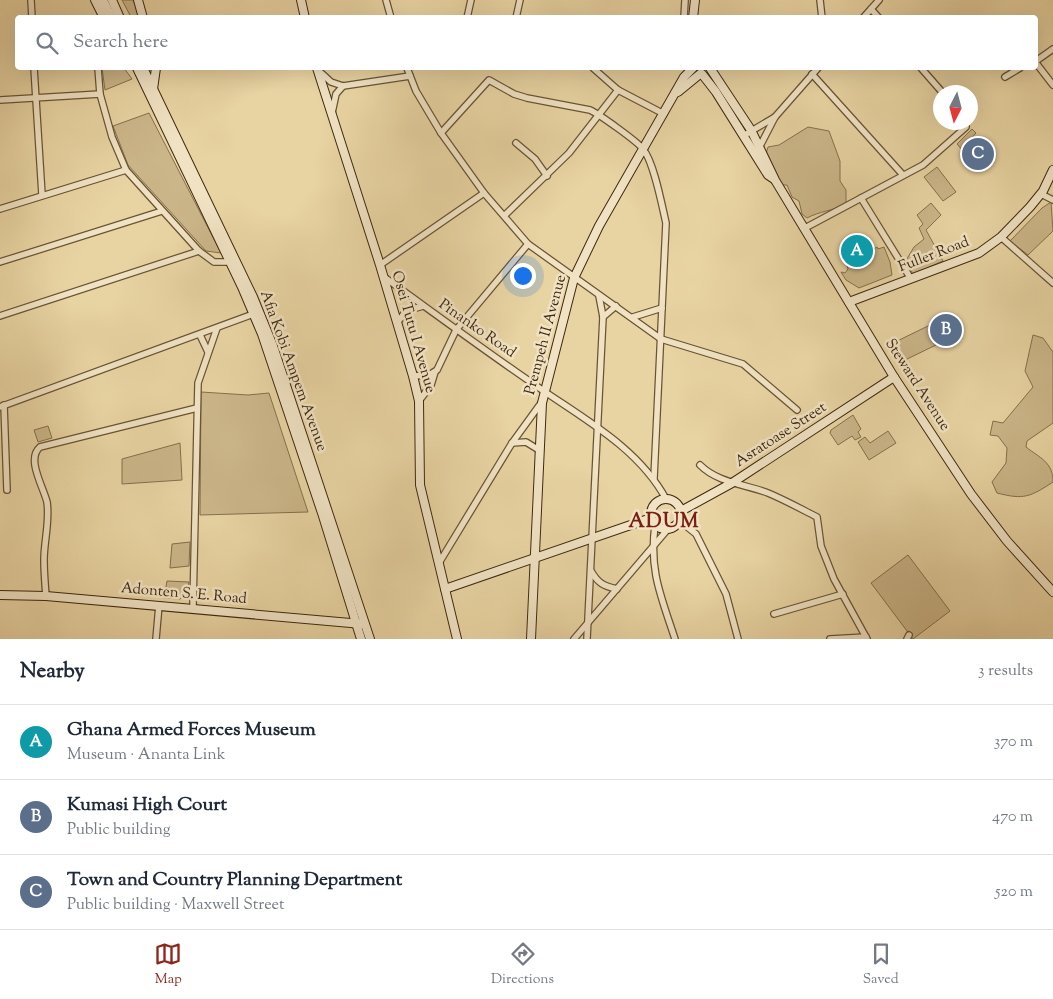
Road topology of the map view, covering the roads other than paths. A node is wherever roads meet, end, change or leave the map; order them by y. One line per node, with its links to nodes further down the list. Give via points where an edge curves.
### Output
1 (31, 0): 16 (street)
2 (95, 0): 17 (street)
3 (103, 0): 18 (street)
4 (112, 0): 19 (street)
5 (138, 0): 15 (street)
6 (301, 0): 20 (street)
7 (386, 0): 21 (street)
8 (471, 0): 22 (street)
9 (520, 0): 23 (street)
10 (685, 0): 24 (street)
11 (695, 0): 25 (street)
12 (820, 0): 26 (street)
13 (878, 0): 14 (street)
14 (871, 9): 27 (street); 28 (street)
15 (142, 14)
16 (32, 15)
17 (102, 15)
18 (110, 15)
19 (119, 15)
20 (304, 15)
21 (390, 15)
22 (468, 15)
23 (517, 15)
24 (684, 15)
25 (693, 15)
26 (822, 15)
27 (866, 15)
28 (876, 15)
29 (1053, 49): 30 (street)
30 (1038, 60)
31 (1038, 65): 53 (street)
32 (34, 70): 59 (street)
33 (98, 70): 58 (street)
34 (138, 70): 89 (street, Afia Kobi Ampem Avenue)
35 (139, 70): 55 (street, Afia Kobi Ampem Avenue)
36 (156, 70): 55 (street)
37 (317, 70): 61 (street, Osei Tutu I Avenue)
38 (318, 70): 54 (street, via 331,82)
39 (408, 70): 50 (street)
40 (595, 70): 56 (street)
41 (691, 70): 57 (street, Prempeh II Avenue)
42 (696, 70): 48 (street, Steward Avenue)
43 (707, 70): 48 (street, Prempeh II Avenue)
44 (711, 70): 65 (street, Steward Avenue)
45 (816, 70): 49 (street)
46 (923, 70): 52 (street)
47 (1017, 70): 51 (street)
48 (701, 74): 57 (street, Prempeh II Avenue); 68 (street, Steward Avenue)
49 (812, 74): 64 (street); 74 (street)
50 (410, 76): 54 (street); 67 (street)
51 (1005, 77)
52 (936, 85)
53 (1053, 85)
54 (343, 86): 61 (street, via 336,94)
55 (153, 89): 89 (street, Afia Kobi Ampem Avenue)
56 (618, 90): 62 (street); 63 (street)
57 (677, 93): 63 (street, Prempeh II Avenue)
58 (100, 94): 59 (street); 72 (street, via 112,137)
59 (36, 97): 60 (street); 78 (street)
60 (0, 100)
61 (332, 113): 90 (street, Osei Tutu I Avenue)
62 (600, 114): 67 (street, via 514,94 489,80); 70 (street); 75 (street)
63 (664, 114): 70 (street, Prempeh II Avenue)
64 (776, 117): 65 (street); 71 (street)
65 (751, 130): 68 (street); 71 (street, Steward Avenue)
66 (963, 130): 74 (street, via 923,165)
67 (440, 133): 76 (street)
68 (743, 136): 71 (street, Steward Avenue)
69 (516, 143): 75 (street, via 535,159)
70 (643, 149): 92 (street, Prempeh II Avenue); 99 (street, via 657,184 666,223)
71 (756, 150): 84 (street, Steward Avenue)
72 (126, 170): 78 (street); 82 (street)
73 (1053, 170): 77 (street, Fuller Road)
74 (903, 175): 79 (street)
75 (547, 176): 83 (street)
76 (484, 193): 83 (street); 90 (street)
77 (1041, 194): 80 (street); 85 (street, Fuller Road)
78 (42, 196): 81 (street)
79 (861, 198): 84 (street); 93 (street)
80 (1053, 200)
81 (0, 209)
82 (162, 211): 87 (street); 88 (street)
83 (504, 215): 86 (street)
84 (805, 228): 96 (street, Steward Avenue)
85 (1001, 238): 93 (street, Fuller Road, via 979,253); 94 (street)
86 (528, 244): 92 (street); 106 (street)
87 (199, 251): 89 (street, via 214,262); 101 (street)
88 (0, 262)
89 (233, 262): 100 (street, Afia Kobi Ampem Avenue)
90 (380, 265): 91 (street, Osei Tutu I Avenue)
91 (384, 277): 97 (street, Pinanko Road); 104 (street, Osei Tutu I Avenue)
92 (574, 278): 95 (street); 113 (street, Prempeh II Avenue)
93 (911, 279): 96 (street, Fuller Road)
94 (1053, 283)
95 (599, 296): 98 (street); 102 (street)
96 (849, 302): 112 (street, Steward Avenue)
97 (424, 306): 104 (street, via 406,311); 106 (street, Pinanko Road)
98 (616, 306): 102 (street); 103 (street)
99 (662, 308): 103 (street); 108 (street)
100 (256, 313): 105 (street); 145 (street, Afia Kobi Ampem Avenue)
101 (0, 316)
102 (603, 317): 119 (street)
103 (633, 317): 108 (street)
104 (397, 323): 111 (street, Osei Tutu I Avenue)
105 (217, 328): 107 (street); 109 (street)
106 (456, 330): 110 (street); 113 (street, Pinanko Road)
107 (200, 335): 109 (street); 116 (street)
108 (661, 339): 118 (street, via 743,364); 123 (street)
109 (208, 352): 117 (street, via 199,376)
110 (436, 372): 111 (street); 114 (street, via 431,386)
111 (413, 376): 114 (street, Osei Tutu I Avenue)
112 (894, 377): 124 (street, Asratoase Street); 138 (street, Steward Avenue, via 971,494)
113 (544, 392): 115 (street, Prempeh II Avenue); 119 (street, Pinanko Road)
114 (419, 401): 134 (street, Osei Tutu I Avenue, via 420,485)
115 (542, 403): 120 (street); 121 (street, Prempeh II Avenue)
116 (2, 406): 125 (street)
117 (196, 408): 141 (street, via 37,450 34,459 48,516 44,560); 143 (street)
118 (797, 410)
119 (598, 426): 123 (street, Pinanko Road); 131 (street)
120 (512, 443): 121 (street, via 526,442); 134 (street)
121 (539, 450): 133 (street, Prempeh II Avenue)
122 (700, 465): 124 (street)
123 (654, 478): 126 (street, Pinanko Road)
124 (732, 483): 127 (street, Asratoase Street); 139 (street, via 766,492 817,517 821,546)
125 (7, 490)
126 (666, 499): 127 (street, via 675,502); 129 (street, via 653,506)
127 (681, 511): 128 (street)
128 (680, 521): 130 (street); 156 (street, via 696,534 722,586)
129 (653, 522): 130 (street); 131 (street); 132 (street)
130 (668, 529): 132 (street)
131 (592, 538): 133 (street); 135 (street)
132 (651, 550): 136 (street); 155 (street, via 653,571)
133 (533, 558): 137 (street); 152 (street, Prempeh II Avenue)
134 (439, 563): 137 (street, Osei Tutu I Avenue)
135 (591, 571): 136 (street, via 604,587); 146 (street)
136 (617, 588): 146 (street)
137 (445, 589): 151 (street, Osei Tutu I Avenue)
138 (1053, 592)
139 (843, 594): 144 (street); 147 (street)
140 (0, 595): 141 (street, Adonten S. E. Road)
141 (46, 596): 142 (street, Adonten S. E. Road)
142 (159, 605): 143 (street, Adonten S. E. Road); 148 (street)
143 (193, 608): 145 (street, Adonten S. E. Road)
144 (774, 614)
145 (361, 624): 149 (street, Afia Kobi Ampem Avenue); 150 (street, Afia Kobi Ampem Avenue)
146 (588, 624): 153 (street); 154 (street)
147 (866, 638): 157 (street)
148 (156, 639)
149 (361, 639)
150 (370, 639)
151 (457, 639)
152 (531, 639)
153 (574, 639)
154 (587, 639)
155 (675, 639)
156 (738, 639)
157 (830, 639)

